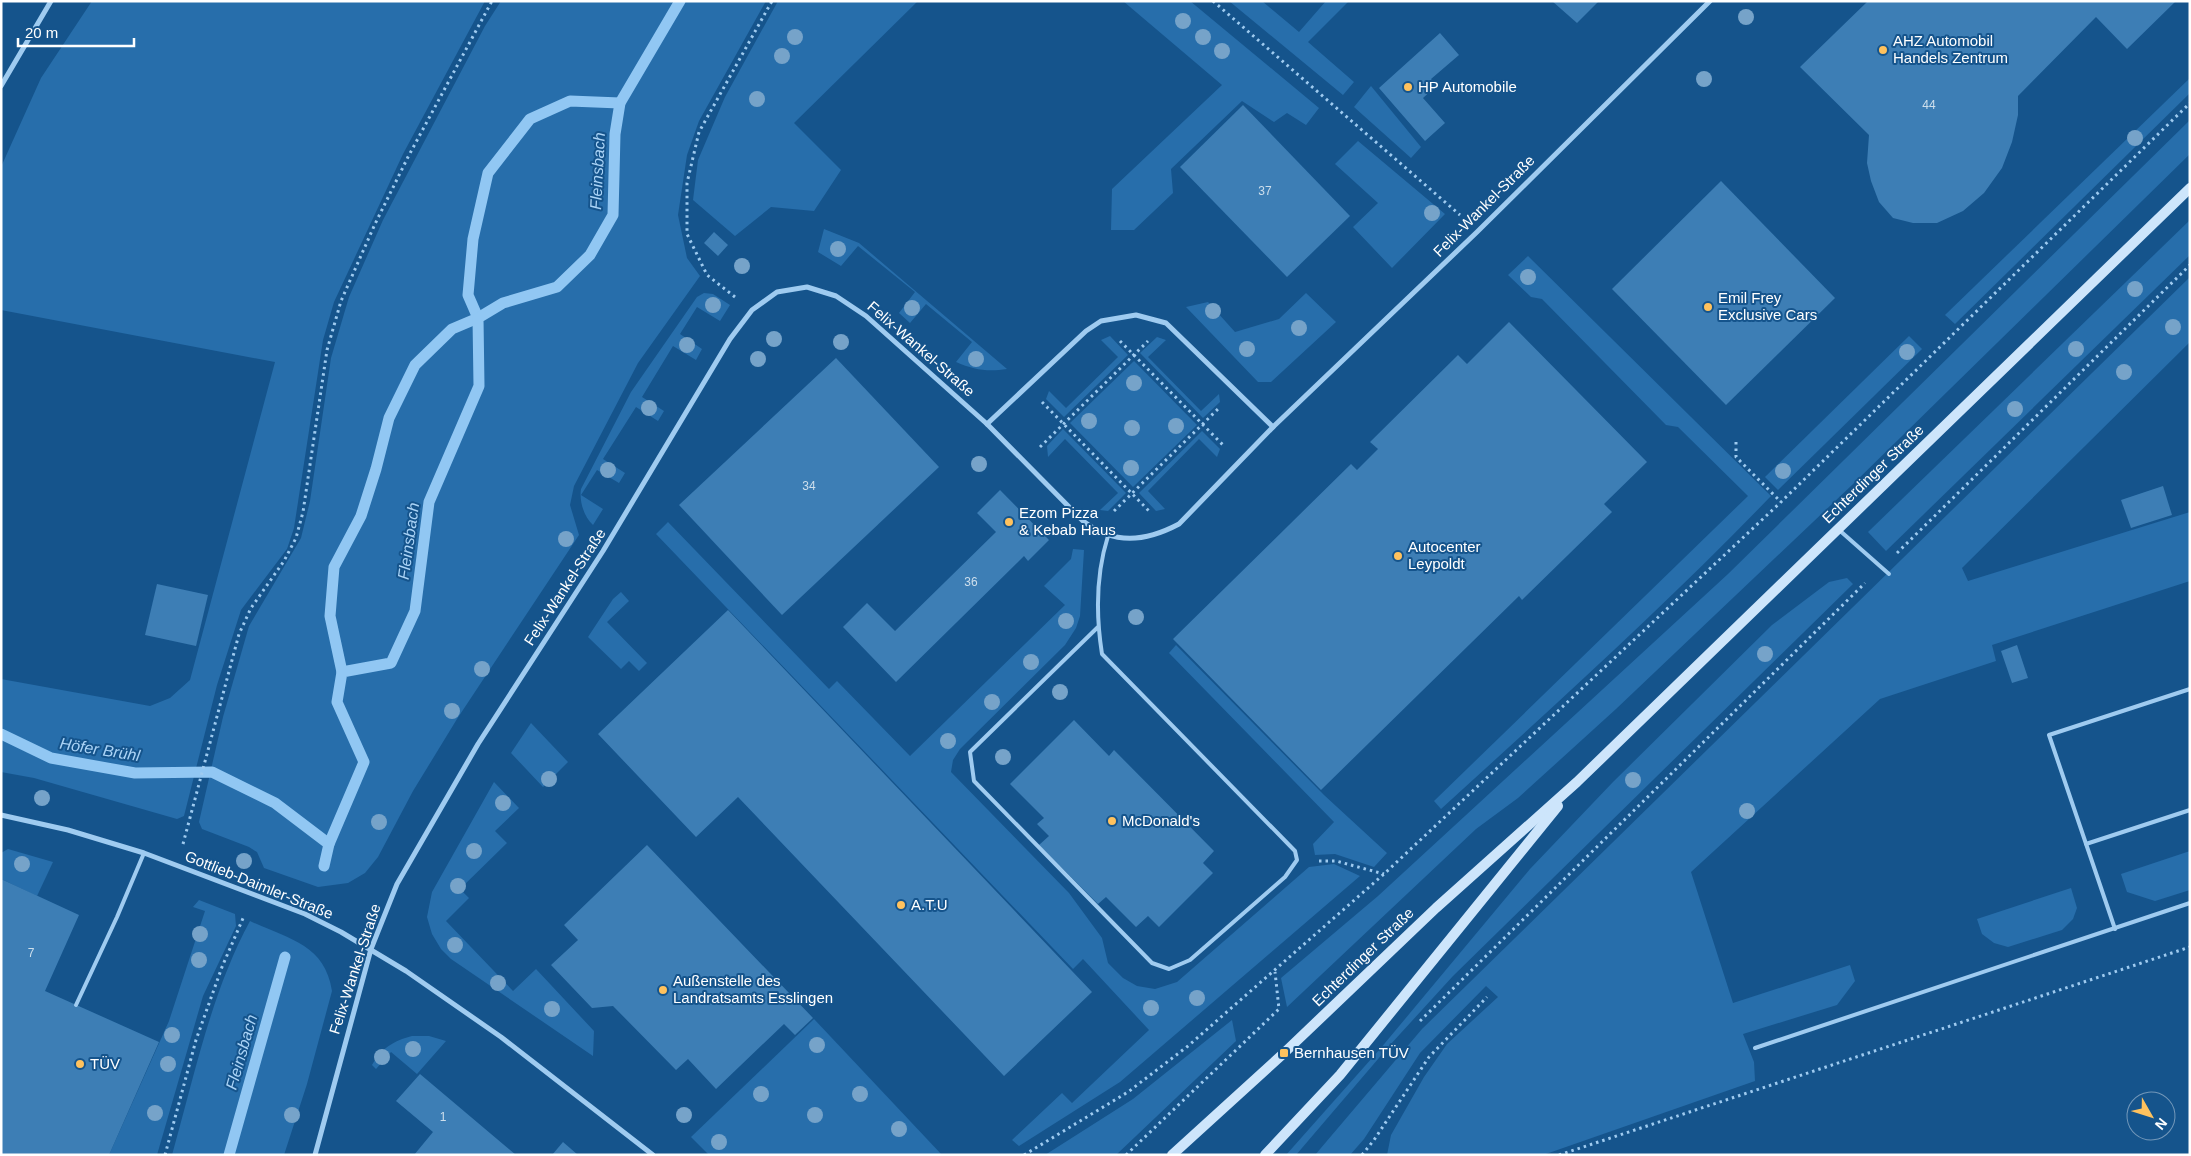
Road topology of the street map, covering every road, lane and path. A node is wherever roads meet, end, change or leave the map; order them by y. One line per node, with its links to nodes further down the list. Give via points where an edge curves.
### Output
1 (51, 1): 6 (street)
2 (492, 1): 37 (path, via 408,157 342,301 327,350 303,512 296,538 251,608 239,634)
3 (772, 1): 11 (path, via 699,132 687,183 687,234 707,275)
4 (1213, 1): 9 (path)
5 (1710, 1): 9 (street, Felix-Wankel-Straße)
6 (1, 86)
7 (2190, 104): 25 (path)
8 (2190, 188): 26 (main road, Echterdinger Straße)
9 (1477, 232): 20 (street, Felix-Wankel-Straße)
10 (2190, 265): 30 (path)
11 (752, 310): 17 (street, Felix-Wankel-Straße, via 777,292 807,287 836,296 866,316); 46 (street, Felix-Wankel-Straße, via 730,339 603,551 473,752 397,884)
12 (1101, 321): 13 (street, via 1136,314); 14 (path); 15 (street)
13 (1166, 323): 14 (path); 16 (street)
14 (1134, 355): 18 (path); 19 (path)
15 (1026, 386): 17 (street); 18 (path)
16 (1236, 391): 19 (path); 20 (street)
17 (986, 424): 22 (street, Felix-Wankel-Straße)
18 (1064, 424): 22 (path); 24 (path)
19 (1202, 424): 23 (path); 24 (path)
20 (1272, 427): 23 (street, Felix-Wankel-Straße)
21 (1736, 442): 25 (path, via 1736,457)
22 (1024, 462): 27 (street, Felix-Wankel-Straße)
23 (1239, 462): 28 (street, Felix-Wankel-Straße, via 1179,524)
24 (1132, 493): 27 (path); 28 (path)
25 (1781, 502): 41 (path)
26 (1837, 529): 30 (lane); 34 (main road, Echterdinger Straße)
27 (1095, 530): 29 (street, Felix-Wankel-Straße)
28 (1168, 530): 29 (street, Felix-Wankel-Straße, via 1136,539)
29 (1108, 536): 32 (lane, via 1101,558)
30 (1881, 568): 31 (lane); 50 (path)
31 (1889, 574)
32 (1098, 627): 32 (lane, via 1102,654 1295,851 1297,860 1285,877 1190,960 1168,969 1152,963 974,781 970,752)
33 (2190, 689): 38 (lane, via 2049,735)
34 (1577, 782): 57 (main road, Echterdinger Straße, via 1436,908); 58 (main road, Echterdinger Straße, via 1359,1053)
35 (2190, 810): 38 (lane)
36 (1, 814): 39 (street, Gottlieb-Daimler-Straße)
37 (187, 829)
38 (2086, 844): 44 (lane)
39 (144, 853): 42 (street, Gottlieb-Daimler-Straße); 49 (lane)
40 (1336, 861): 41 (path)
41 (1384, 874): 47 (path)
42 (252, 894): 46 (street, Gottlieb-Daimler-Straße, via 305,914); 52 (path, via 196,1040)
43 (2190, 902): 44 (lane)
44 (2114, 929): 51 (lane)
45 (2190, 947): 60 (path)
46 (371, 949): 53 (street, Felix-Wankel-Straße); 54 (street, Gottlieb-Daimler-Straße, via 501,1037)
47 (1275, 971): 55 (path, via 1188,1046 1128,1092); 56 (path, via 1279,1009)
48 (1487, 997): 59 (path, via 1429,1057)
49 (76, 1005)
50 (1423, 1018)
51 (1755, 1048)
52 (165, 1155)
53 (316, 1155)
54 (653, 1155)
55 (1024, 1155)
56 (1126, 1155)
57 (1172, 1155)
58 (1265, 1155)
59 (1362, 1155)
60 (1559, 1155)

